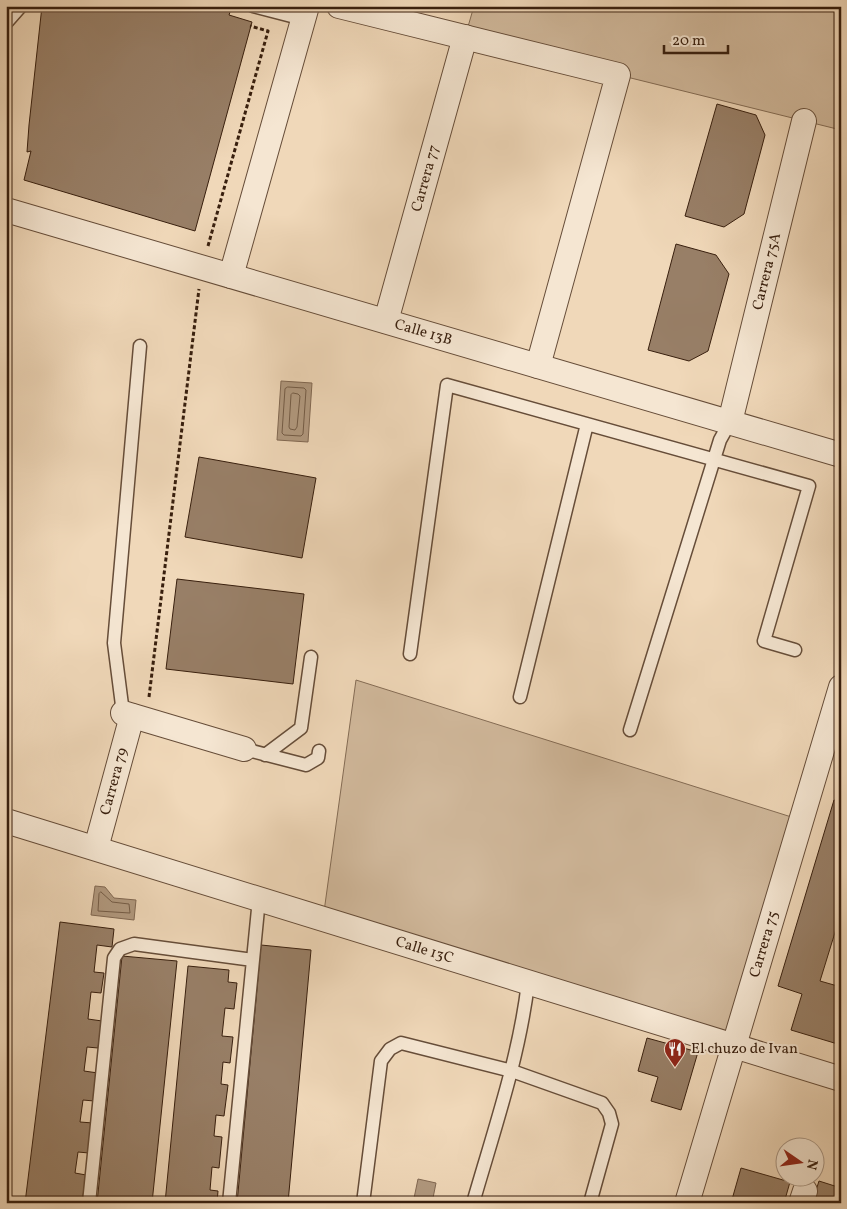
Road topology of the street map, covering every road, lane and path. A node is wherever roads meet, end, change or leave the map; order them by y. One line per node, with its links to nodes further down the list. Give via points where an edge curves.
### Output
1 (21, 6): 5 (lane)
2 (253, 6): 4 (lane)
3 (339, 6): 7 (street)
4 (305, 12): 11 (street)
5 (6, 23)
6 (250, 26): 10 (path, via 268,31)
7 (465, 37): 12 (street, Carrera 77); 14 (street, via 618,75)
8 (804, 121): 15 (street, Carrera 75A)
9 (6, 210): 10 (street, Calle 13B)
10 (202, 268): 11 (street, Calle 13B); 24 (path)
11 (231, 276): 12 (street, Calle 13B)
12 (386, 322): 14 (street, Calle 13B)
13 (140, 346): 24 (lane, via 114,642)
14 (538, 366): 15 (street, Calle 13B)
15 (730, 422): 17 (street, Calle 13B); 18 (lane)
16 (587, 424): 18 (lane); 20 (lane, via 447,385); 23 (lane)
17 (841, 455)
18 (714, 460): 19 (lane, via 809,486 764,641); 25 (lane)
19 (795, 650)
20 (410, 654)
21 (312, 657): 27 (lane, via 301,728)
22 (841, 687): 33 (street, Carrera 75)
23 (520, 697)
24 (134, 717): 27 (street); 29 (street, Carrera 79)
25 (630, 730)
26 (319, 751): 27 (lane, via 318,758 306,765)
27 (255, 752)
28 (6, 821): 29 (street, Calle 13C)
29 (96, 848): 30 (street, Calle 13C)
30 (259, 900): 31 (lane); 32 (street, Calle 13C)
31 (253, 960): 36 (lane, via 134,944 120,949 114,958); 37 (lane)
32 (528, 983): 33 (street, Calle 13C); 34 (lane)
33 (734, 1046): 35 (street, Calle 13C); 41 (street, Carrera 75)
34 (512, 1071): 38 (lane, via 401,1043 390,1049 381,1061); 39 (lane); 40 (lane, via 602,1103 609,1113 612,1124)
35 (841, 1079)
36 (89, 1203)
37 (230, 1203)
38 (363, 1203)
39 (473, 1203)
40 (590, 1203)
41 (687, 1203)

